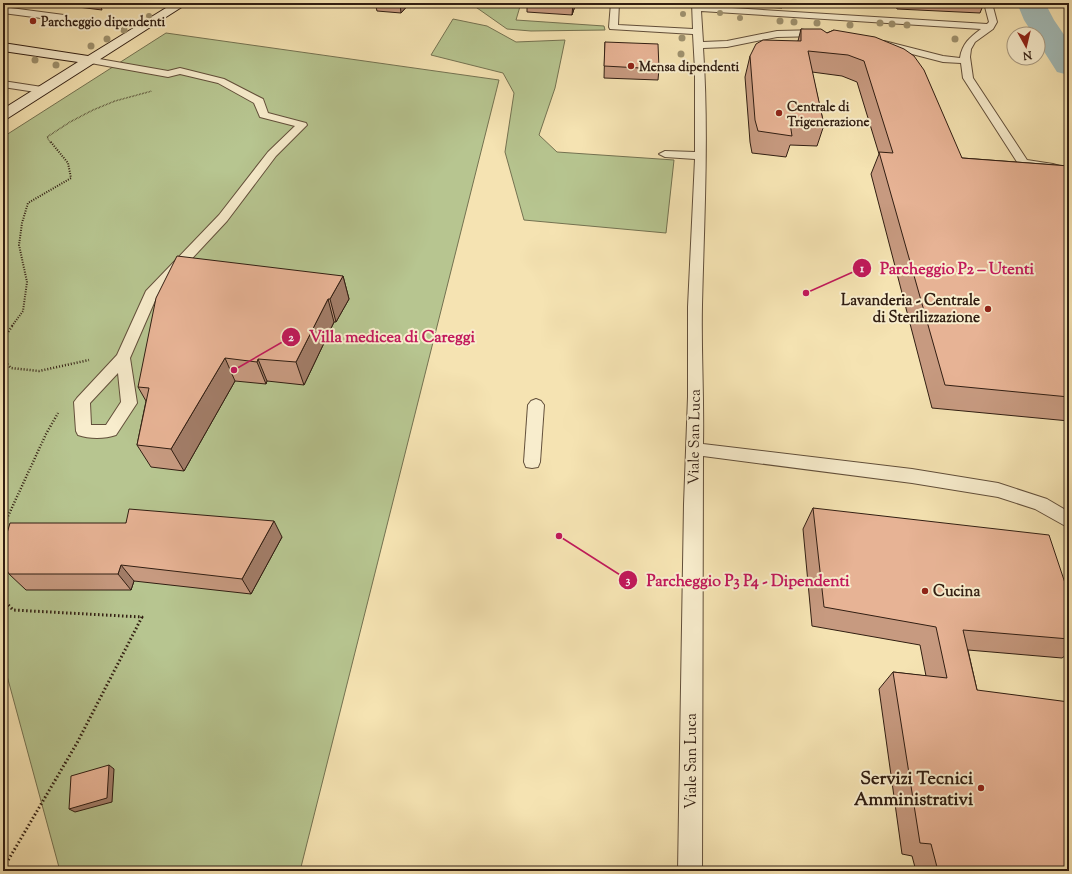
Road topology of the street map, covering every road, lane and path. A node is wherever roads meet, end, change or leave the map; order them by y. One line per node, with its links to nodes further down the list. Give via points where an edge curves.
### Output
1 (182, 3): 17 (main road)
2 (614, 3): 8 (lane, via 613,27)
3 (988, 3): 7 (lane, via 993,22)
4 (696, 6): 7 (lane); 8 (lane, Viale San Luca)
5 (3, 10): 6 (lane)
6 (64, 18)
7 (990, 27): 18 (lane, via 968,45 965,52)
8 (697, 32): 14 (lane, Viale San Luca)
9 (817, 33): 10 (lane); 11 (lane, via 777,34); 13 (lane)
10 (832, 34)
11 (737, 42): 14 (lane); 16 (lane)
12 (875, 42): 18 (lane, via 943,59)
13 (820, 44)
14 (698, 45): 16 (lane, Viale San Luca)
15 (3, 47): 17 (main road)
16 (708, 55): 24 (lane, Viale San Luca)
17 (88, 60): 19 (lane); 21 (main road)
18 (966, 61): 25 (lane, via 968,78 1023,163 1052,167)
19 (168, 74): 26 (path, via 161,86 140,97 111,102 72,119 48,137 68,163 72,178 28,203 19,245 27,282 23,311); 27 (lane, via 180,71 220,81 259,101 264,115 302,125 272,154 223,218 150,294)
20 (3, 84): 21 (lane)
21 (42, 90): 22 (main road)
22 (3, 115)
23 (664, 154): 24 (lane)
24 (701, 156): 33 (lane, Viale San Luca, via 695,307)
25 (1069, 174)
26 (3, 339)
27 (123, 358): 27 (lane, via 129,403 110,431 84,431 82,402); 29 (path)
28 (3, 360): 29 (path, via 11,368 39,371)
29 (89, 360): 30 (path)
30 (85, 367)
31 (536, 405): 34 (lane)
32 (61, 407): 36 (path)
33 (694, 448): 35 (lane, via 912,476 998,490 1041,504); 39 (lane, Viale San Luca)
34 (532, 462)
35 (1067, 518)
36 (3, 527)
37 (3, 599): 38 (path, via 13,610 142,617 77,743)
38 (3, 869)
39 (690, 871)

